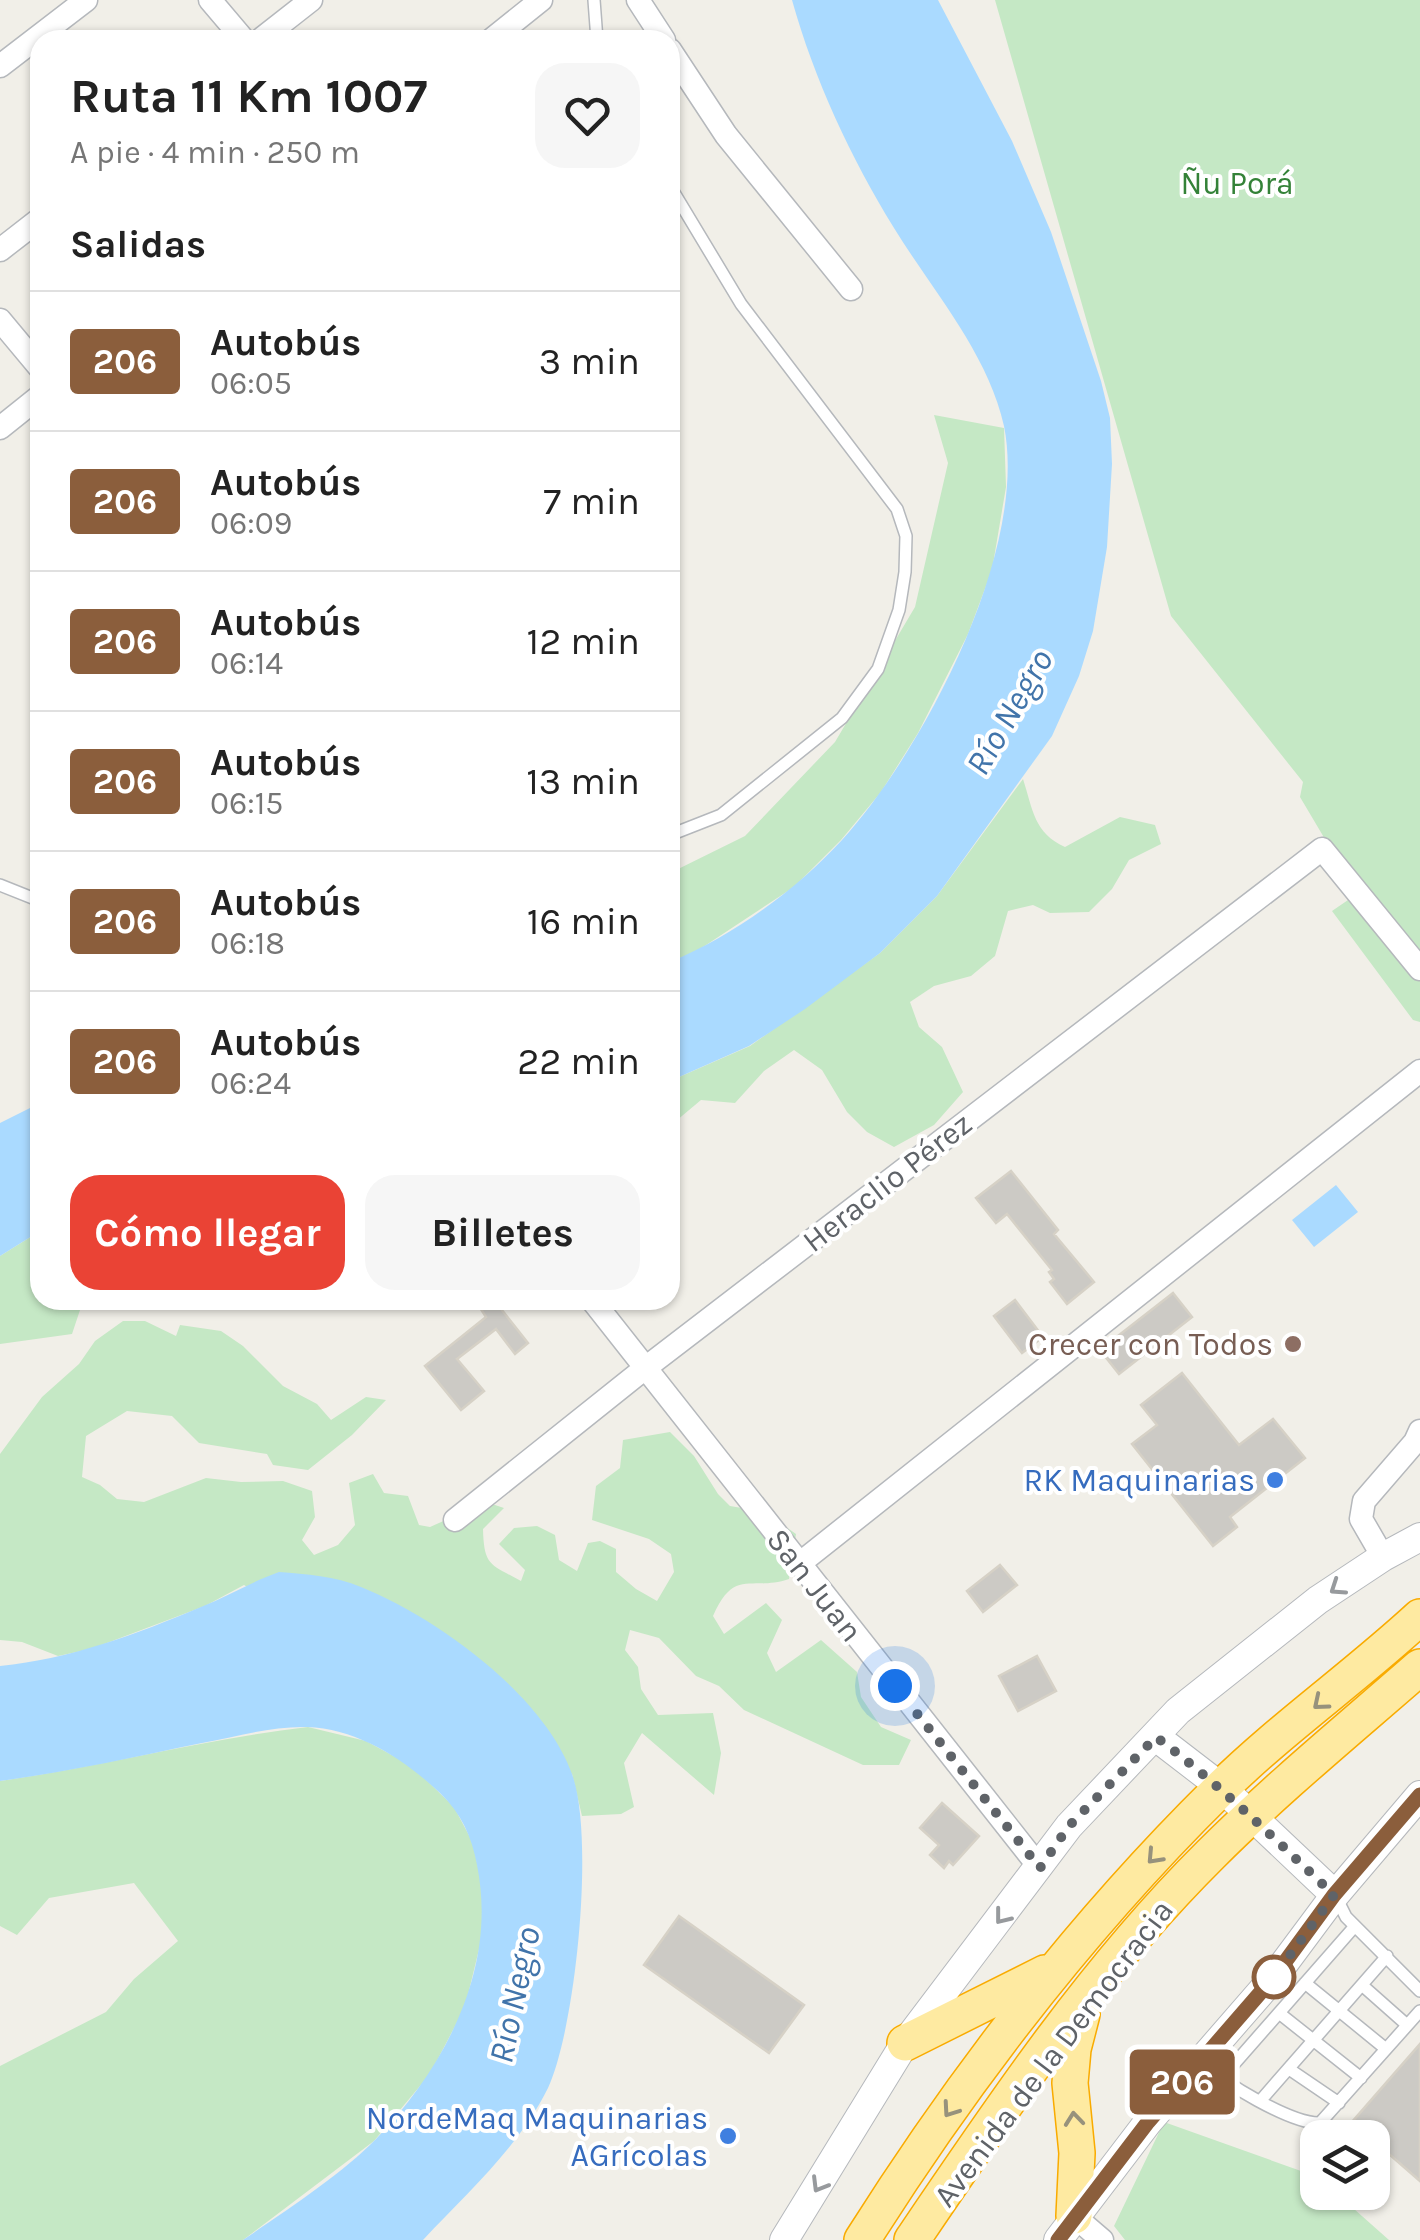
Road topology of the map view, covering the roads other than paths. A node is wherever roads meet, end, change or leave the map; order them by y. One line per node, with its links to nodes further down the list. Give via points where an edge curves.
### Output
1 (86, 0): 7 (street)
2 (210, 0): 8 (street)
3 (311, 0): 9 (street)
4 (541, 0): 10 (street)
5 (594, 0): 11 (lane)
6 (638, 0): 12 (street)
7 (47, 30)
8 (236, 30)
9 (273, 30)
10 (503, 30)
11 (596, 30)
12 (658, 30)
13 (30, 43): 15 (street)
14 (680, 65): 19 (street, via 726,136)
15 (0, 66)
16 (680, 203): 24 (lane, via 741,304 897,509 906,536 899,610 878,669 842,718 721,814)
17 (30, 227): 18 (street)
18 (0, 250)
19 (851, 289)
20 (0, 320): 21 (street)
21 (30, 356)
22 (30, 404): 23 (street)
23 (0, 428)
24 (680, 830)
25 (0, 886): 26 (lane)
26 (30, 898)
27 (1420, 970): 30 (street, Heraclio Pérez, via 1322,849)
28 (1420, 1071): 35 (street)
29 (600, 1310): 30 (street, San Juan)
30 (644, 1369): 32 (street, Heraclio Pérez); 35 (street, San Juan)
31 (1420, 1430): 34 (street, via 1364,1501 1361,1520)
32 (455, 1520)
33 (1420, 1537): 34 (street)
34 (1383, 1557): 38 (street, one-way to 38, via 1178,1711)
35 (799, 1564): 42 (street, San Juan)
36 (1420, 1617): 39 (highway, Avenida de la Democracia, one-way to 39)
37 (1420, 1667): 41 (highway, Avenida de la Democracia)
38 (1156, 1737): 39 (street); 42 (street, via 1069,1826)
39 (1222, 1787): 41 (street); 46 (highway, Avenida de la Democracia, one-way to 46)
40 (1415, 1812): 43 (street)
41 (1251, 1816): 43 (street); 50 (highway, Avenida de la Democracia, via 1162,1906)
42 (1040, 1868): 56 (street, one-way to 56)
43 (1334, 1895): 44 (lane); 59 (street)
44 (1355, 1926): 45 (lane); 47 (lane)
45 (1387, 1956): 48 (lane); 49 (lane)
46 (1055, 1968): 56 (highway); 65 (highway, Avenida de la Democracia, one-way to 65)
47 (1305, 1983): 51 (lane); 53 (lane)
48 (1363, 1986): 51 (lane); 54 (lane)
49 (1420, 1991)
50 (1087, 1997): 63 (highway, one-way to 50, via 1078,2181 1073,2049); 66 (highway, Avenida de la Democracia)
51 (1340, 2011): 55 (lane); 57 (lane)
52 (1420, 2012): 54 (lane)
53 (1279, 2013): 55 (lane); 59 (lane)
54 (1406, 2025): 57 (lane)
55 (1314, 2041): 58 (lane); 60 (lane)
56 (905, 2042): 64 (street, one-way to 64)
57 (1386, 2049): 60 (lane)
58 (1289, 2068): 61 (lane); 62 (lane)
59 (1211, 2070): 61 (lane); 63 (street)
60 (1361, 2078): 62 (lane)
61 (1261, 2100): 62 (lane, via 1310,2123 1320,2123)
62 (1338, 2104)
63 (1066, 2228): 67 (street)
64 (796, 2236)
65 (862, 2240)
66 (912, 2240)
67 (1102, 2240)

